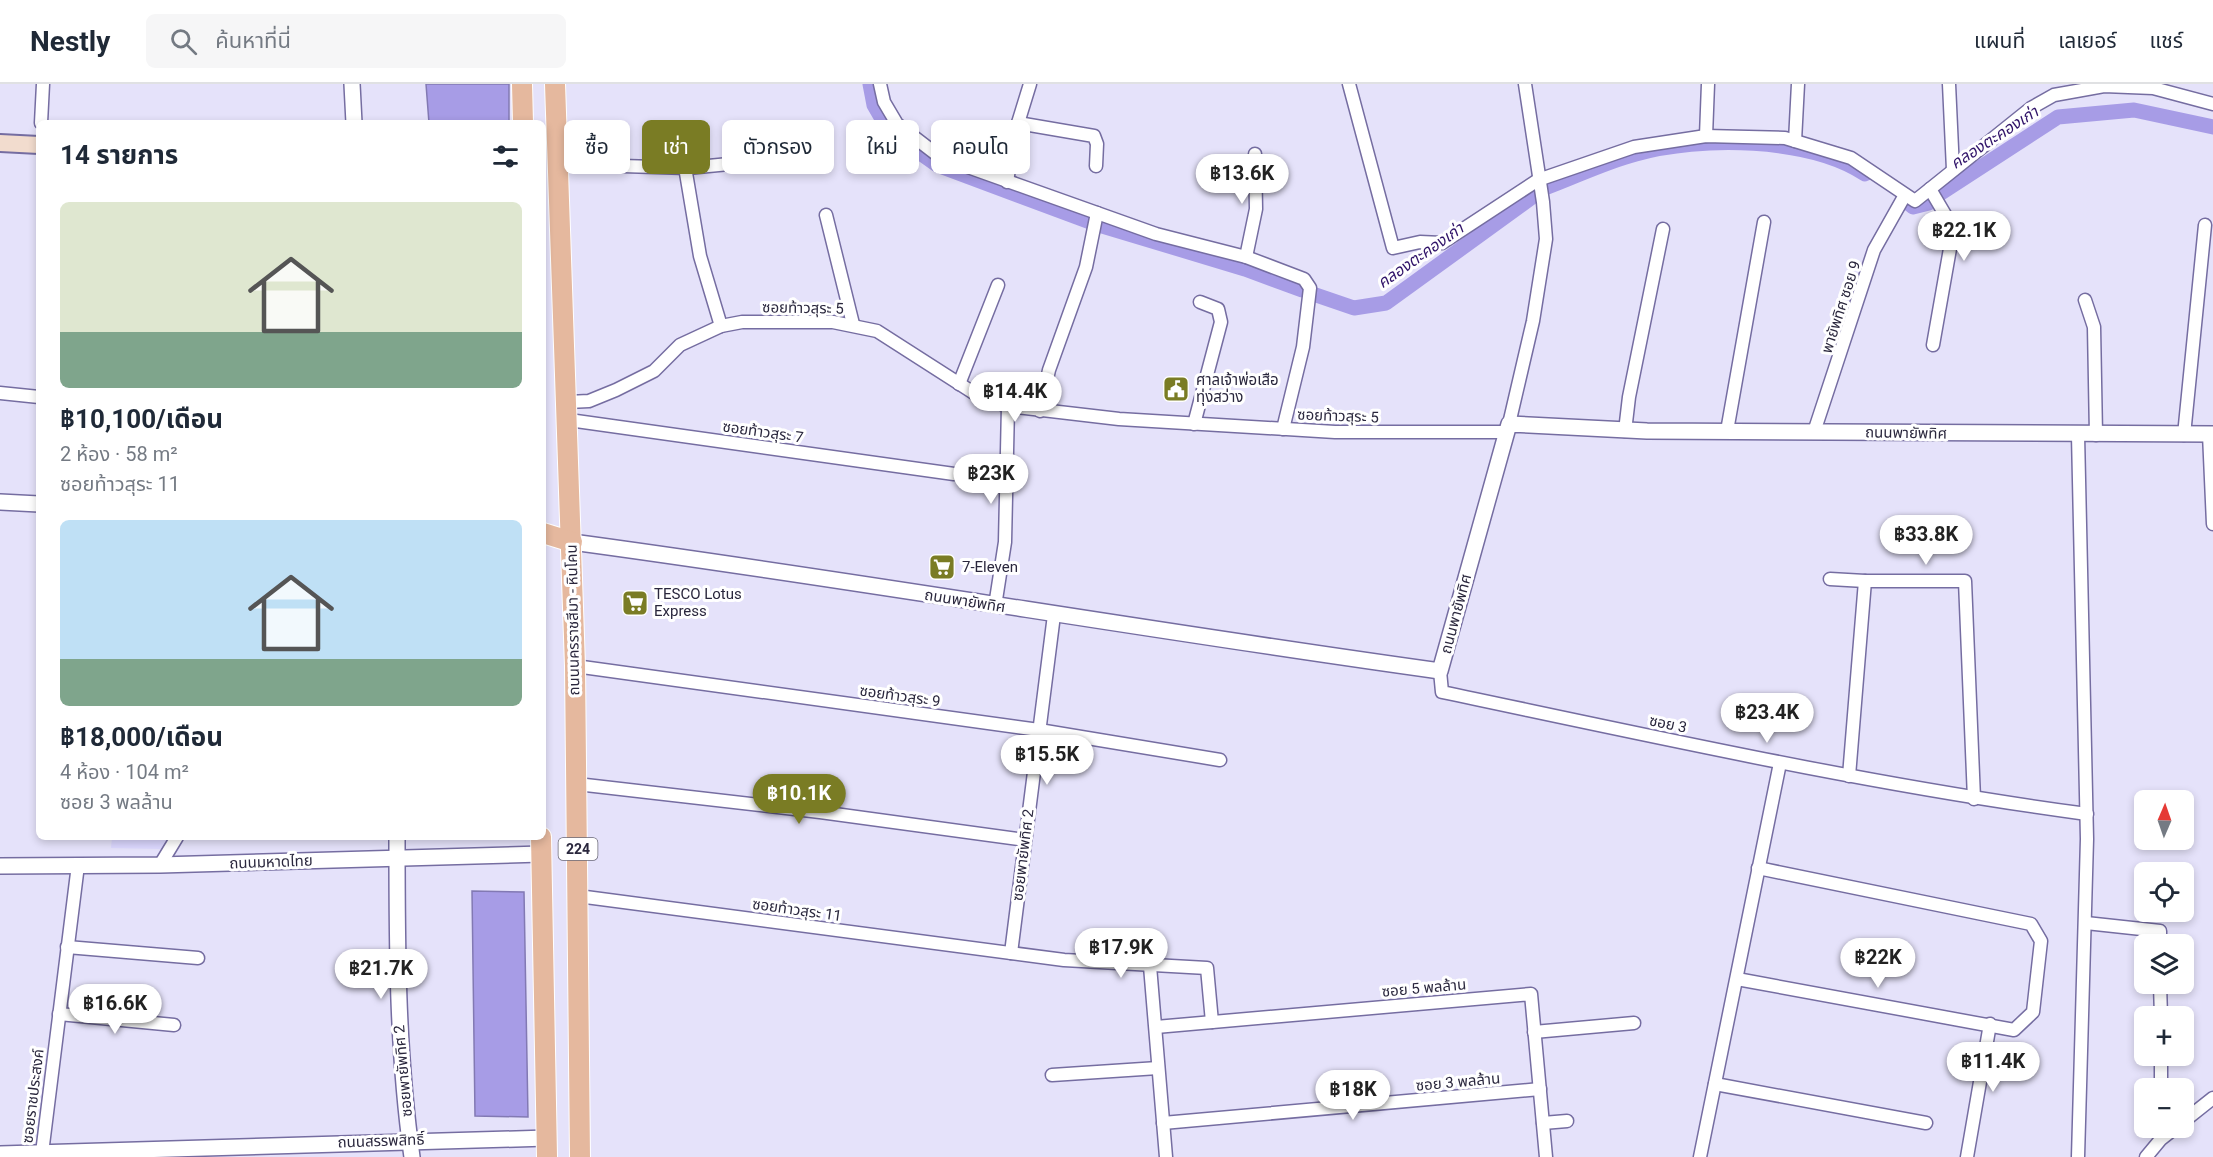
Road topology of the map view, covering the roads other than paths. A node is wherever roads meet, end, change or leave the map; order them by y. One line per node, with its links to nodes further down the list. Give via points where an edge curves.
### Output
1 (43, 84): 14 (street)
2 (352, 84): 15 (street)
3 (522, 84): 16 (main road)
4 (555, 84): 24 (main road, ถนนนครราชสีมา - หินโคน / 224)
5 (880, 84): 31 (street, via 884,102 897,124 940,157)
6 (1030, 84): 17 (street)
7 (1349, 84): 30 (street, via 1393,248 1420,242 1442,243)
8 (1525, 84): 30 (street)
9 (1708, 84): 19 (street)
10 (1798, 84): 20 (street)
11 (1949, 84): 27 (street)
12 (2153, 86): 13 (street, พายัพทิศ ซอย 9); 27 (street, พายัพทิศ ซอย 9, via 2104,86 2054,95 2031,108)
13 (2213, 104)
14 (41, 120)
15 (354, 120)
16 (523, 120)
17 (1019, 120)
18 (1030, 125): 26 (street, via 1094,135)
19 (1706, 136): 20 (street); 30 (street, via 1634,147)
20 (1795, 141): 33 (street, via 1851,158)
21 (0, 143): 22 (main road)
22 (36, 145)
23 (1255, 154): 39 (street, via 1256,208)
24 (552, 158): 25 (street); 50 (main road, ถนนนครราชสีมา - หินโคน / 224)
25 (642, 164)
26 (1096, 166)
27 (1953, 170): 32 (street, พายัพทิศ ซอย 9)
28 (686, 174): 44 (street, via 700,256)
29 (1008, 174): 31 (street)
30 (1538, 180): 53 (street, via 1546,239 1533,321)
31 (1006, 182): 34 (street)
32 (1930, 189): 33 (street, พายัพทิศ ซอย 9); 45 (street, via 1950,223 1951,243)
33 (1910, 198): 57 (street, พายัพทิศ ซอย 9, via 1874,250)
34 (1097, 213): 39 (street, via 1156,234); 51 (street, via 1086,267 1049,370)
35 (826, 215): 43 (street)
36 (1764, 222): 55 (street)
37 (2205, 225): 61 (street)
38 (1663, 229): 56 (street, via 1629,397)
39 (1246, 257): 54 (street, via 1304,279 1310,288 1303,347)
40 (998, 285): 46 (street)
41 (2085, 300): 60 (street, via 2094,327)
42 (1200, 302): 52 (street, via 1218,309 1221,322)
43 (854, 324): 44 (street, ซอยท้าวสุระ 5, via 786,322); 46 (street, ซอยท้าวสุระ 5, via 877,331)
44 (721, 326): 50 (street, ซอยท้าวสุระ 5, via 680,345 654,371)
45 (1933, 345)
46 (959, 384): 49 (street, ซอยท้าวสุระ 5, via 980,397)
47 (0, 393): 48 (street)
48 (36, 397)
49 (1008, 406): 51 (street, ซอยท้าวสุระ 5); 70 (street, via 1005,542)
50 (568, 411): 62 (street, ซอยท้าวสุระ 7); 67 (main road, ถนนนครราชสีมา - หินโคน / 224)
51 (1040, 411): 52 (street, ซอยท้าวสุระ 5)
52 (1194, 424): 54 (street, ซอยท้าวสุระ 5)
53 (1507, 428): 54 (street, ซอยท้าวสุระ 5, via 1335,432); 56 (street, ถนนพายัพทิศ); 73 (street, ถนนพายัพทิศ)
54 (1283, 429)
55 (1726, 430): 56 (street, ถนนพายัพทิศ); 57 (street, ถนนพายัพทิศ)
56 (1626, 431)
57 (1814, 432): 59 (street, ถนนพายัพทิศ)
58 (2211, 434): 61 (street, ถนนพายัพทิศ); 65 (street)
59 (2078, 435): 60 (street, ถนนพายัพทิศ); 80 (street)
60 (2096, 435): 61 (street, ถนนพายัพทิศ)
61 (2184, 435)
62 (954, 474)
63 (0, 502): 64 (street)
64 (36, 504)
65 (2213, 524)
66 (546, 534): 67 (main road)
67 (572, 542): 70 (street, ถนนพายัพทิศ); 72 (main road, ถนนนครราชสีมา - หินโคน / 224)
68 (1830, 579): 69 (street)
69 (1864, 581): 77 (street); 79 (street, via 1965,581)
70 (995, 606): 71 (street, ถนนพายัพทิศ)
71 (1054, 615): 73 (street, ถนนพายัพทิศ); 74 (street, ซอยพายัพทิศ 2)
72 (575, 666): 74 (street, ซอยท้าวสุระ 9); 78 (main road, ถนนนครราชสีมา - หินโคน / 224)
73 (1440, 671): 76 (street, ซอย 3, via 1442,692)
74 (1039, 730): 75 (street, ซอยท้าวสุระ 9); 83 (street, ซอยพายัพทิศ 2)
75 (1220, 759)
76 (1780, 763): 77 (street, ซอย 3); 89 (street)
77 (1849, 776): 79 (street, ซอย 3)
78 (577, 784): 83 (street); 90 (main road, ถนนนครราชสีมา - หินโคน / 224)
79 (1974, 799): 80 (street, ซอย 3)
80 (2087, 814): 91 (street)
81 (175, 840): 86 (street)
82 (397, 840): 85 (street, ซอยพายัพทิศ 2)
83 (1025, 840): 94 (street, ซอยพายัพทิศ 2)
84 (541, 845): 85 (street, ถนนมหาดไทย); 117 (main road)
85 (397, 858): 86 (street, ถนนมหาดไทย); 116 (street, ซอยพายัพทิศ 2, via 397,994)
86 (160, 864): 87 (street, ถนนมหาดไทย)
87 (78, 865): 88 (street, ถนนมหาดไทย); 93 (street, ซอยราชประสงค์)
88 (0, 866)
89 (1758, 868): 97 (street); 101 (street, via 2031,924 2041,942 2033,1012 2014,1030)
90 (578, 896): 94 (street, ซอยท้าวสุระ 11); 121 (main road, ถนนนครราชสีมา - หินโคน / 224)
91 (2086, 923): 92 (street); 126 (street)
92 (2160, 934)
93 (67, 948): 95 (street); 98 (street, ซอยราชประสงค์)
94 (1011, 953): 96 (street, ซอยท้าวสุระ 11)
95 (198, 958)
96 (1150, 966): 99 (street, ซอยท้าวสุระ 11, via 1207,968); 103 (street)
97 (1737, 979): 101 (street); 107 (street)
98 (59, 1014): 102 (street); 118 (street, ซอยราชประสงค์)
99 (1212, 1022): 103 (street, ซอย 5 พลล้าน); 104 (street, ซอย 5 พลล้าน, via 1531,994)
100 (1634, 1023): 104 (street)
101 (1990, 1024): 125 (street)
102 (174, 1025)
103 (1156, 1027): 105 (street)
104 (1534, 1032): 108 (street, ซอย 5 พลล้าน)
105 (1158, 1068): 106 (street); 112 (street)
106 (1052, 1075)
107 (1715, 1084): 114 (street); 124 (street)
108 (1540, 1089): 112 (street, ซอย 3 พลล้าน); 113 (street, ซอย 5 พลล้าน)
109 (2213, 1098): 110 (street)
110 (2194, 1113)
111 (1568, 1121): 113 (street)
112 (1163, 1123): 122 (street)
113 (1543, 1123): 123 (street, ซอย 5 พลล้าน)
114 (1926, 1124)
115 (2165, 1138): 127 (street)
116 (410, 1140): 117 (street, ถนนสรรพสิทธิ์); 118 (street, ถนนสรรพสิทธิ์); 120 (street, ซอยพายัพทิศ 2)
117 (547, 1147)
118 (42, 1153): 119 (street, ถนนสรรพสิทธิ์)
119 (0, 1154)
120 (412, 1157)
121 (580, 1157)
122 (1166, 1157)
123 (1546, 1157)
124 (1701, 1157)
125 (1967, 1157)
126 (2078, 1157)
127 (2146, 1157)

